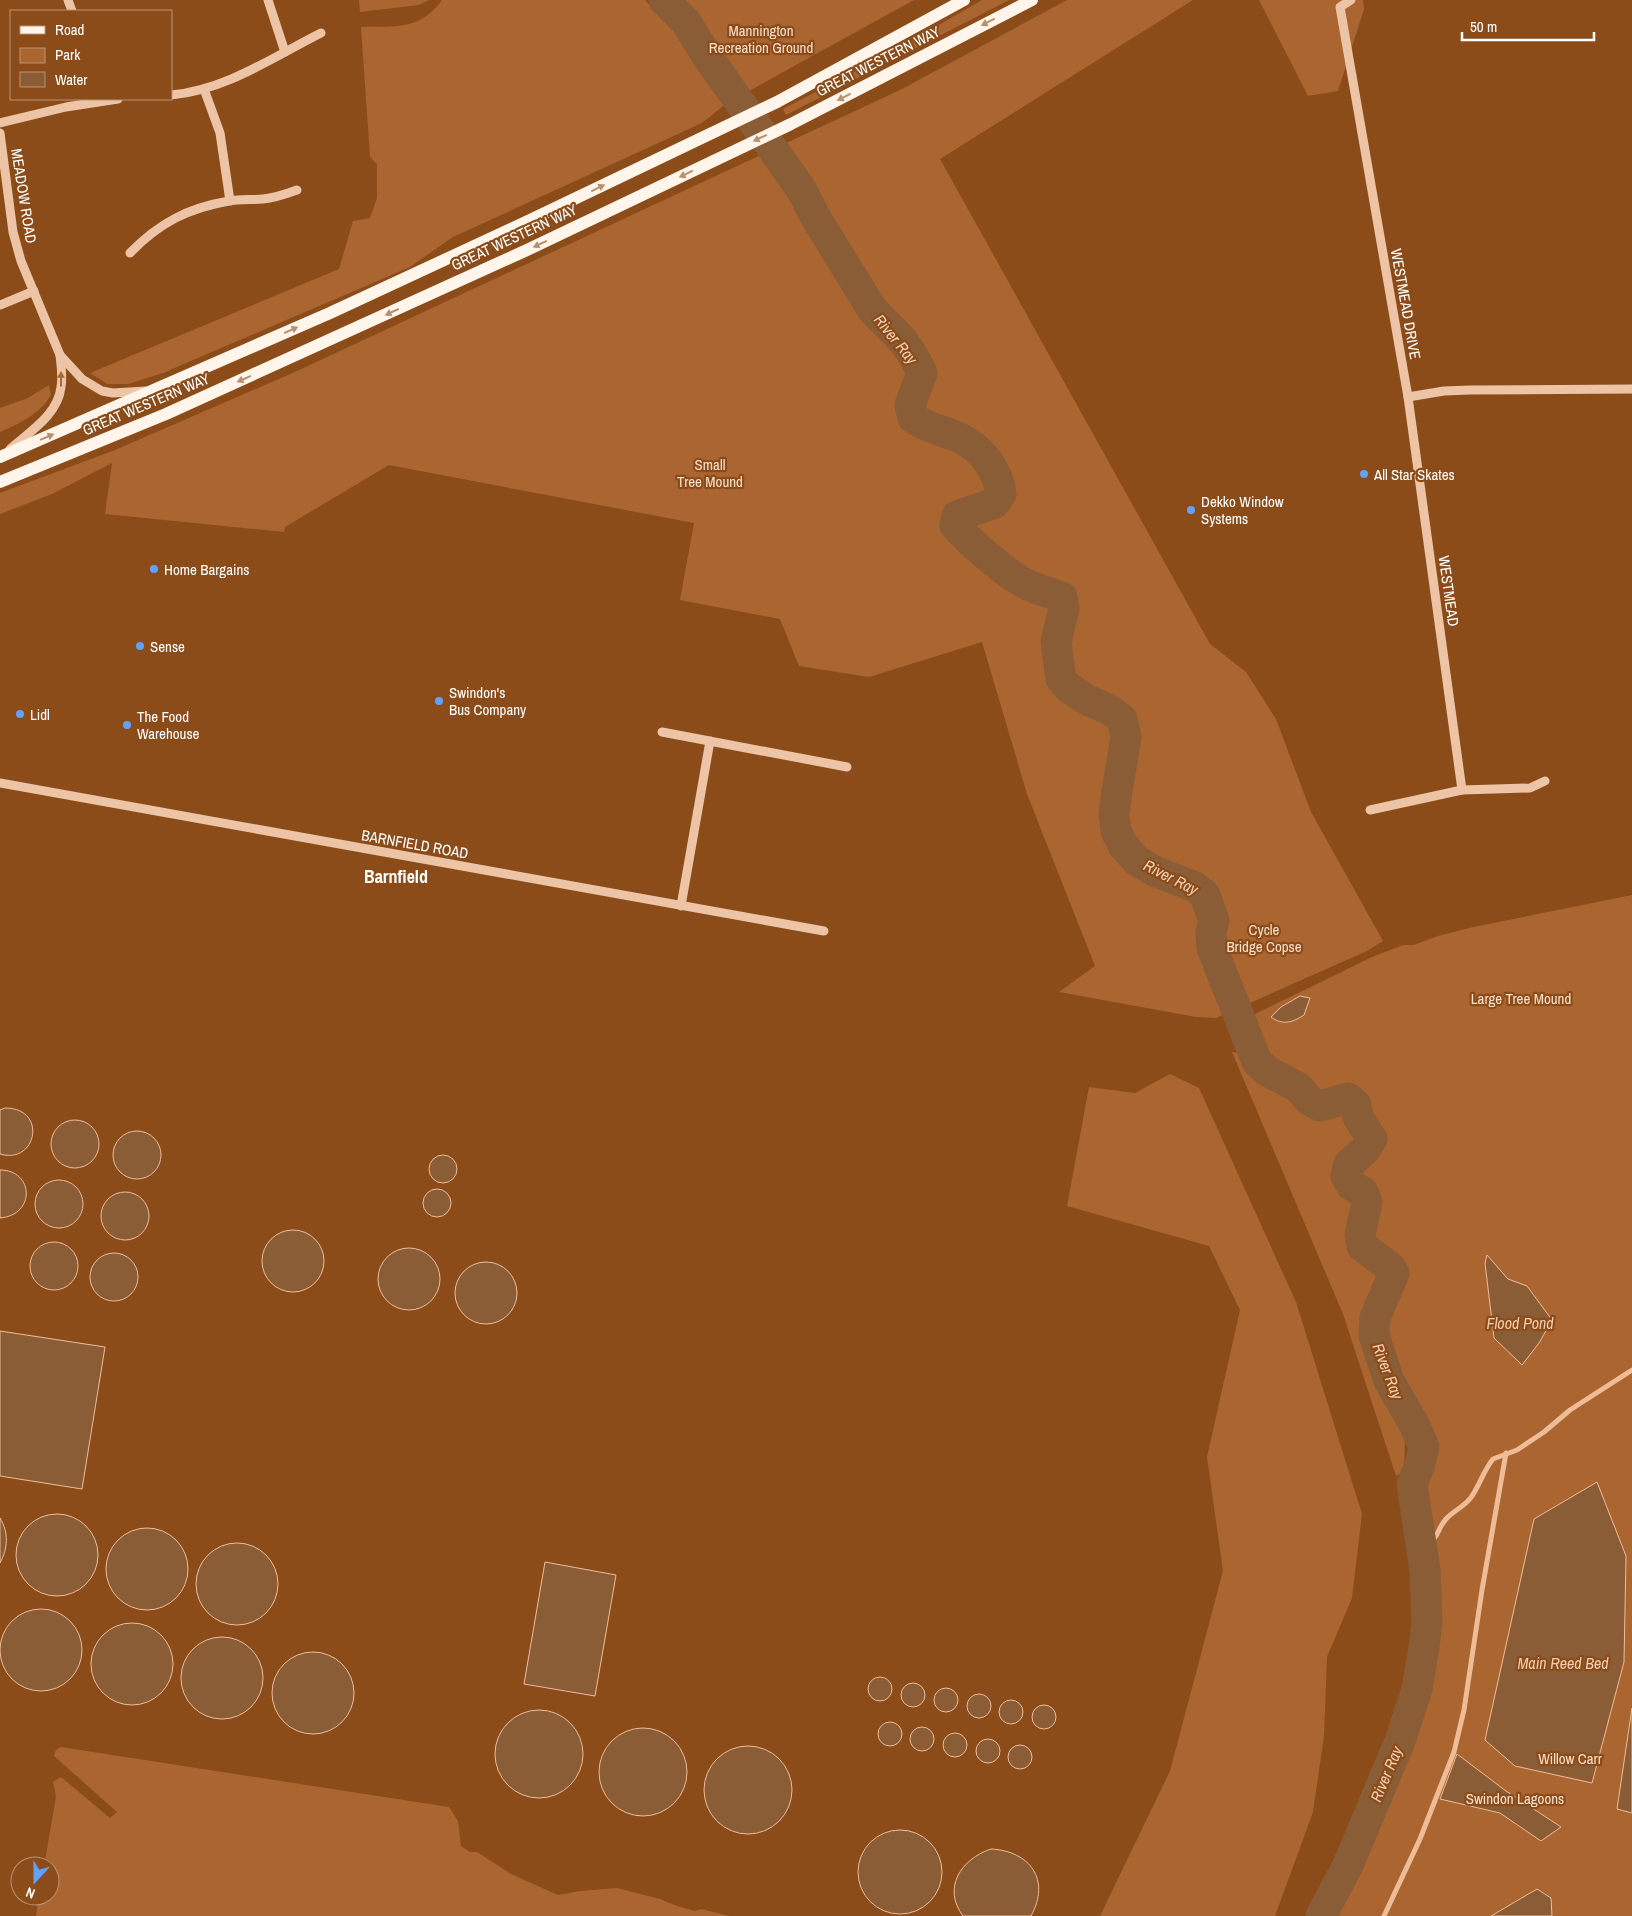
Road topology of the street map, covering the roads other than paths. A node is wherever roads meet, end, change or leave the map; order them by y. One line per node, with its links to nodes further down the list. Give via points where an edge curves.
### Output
1 (268, 0): 6 (street)
2 (964, 0): 18 (main road, GREAT WESTERN WAY, one-way to 2, via 421,272 777,102)
3 (1032, 0): 22 (main road, GREAT WESTERN WAY, one-way to 22, via 791,124 527,250 166,414)
4 (1351, 0): 20 (street, WESTMEAD DRIVE, via 1340,7)
5 (321, 33): 6 (street)
6 (285, 52): 7 (street)
7 (204, 89): 8 (street); 13 (street, via 219,129)
8 (172, 95)
9 (104, 100): 10 (street)
10 (0, 122)
11 (0, 133): 15 (street, MEADOW ROAD, via 13,232)
12 (297, 190): 13 (street, via 264,199)
13 (230, 201): 14 (street, via 206,206 160,226)
14 (130, 253)
15 (34, 291): 16 (street); 17 (street, MEADOW ROAD)
16 (0, 305)
17 (60, 355): 18 (street, MEADOW ROAD, via 82,379 102,391); 21 (street, MEADOW ROAD, one-way to 17, via 39,424 56,404 61,386)
18 (155, 390): 21 (main road, GREAT WESTERN WAY, one-way to 18)
19 (1632, 390): 20 (street, via 1470,390)
20 (1408, 397): 28 (street, WESTMEAD)
21 (1, 457)
22 (0, 482)
23 (662, 732): 24 (street)
24 (710, 741): 25 (street); 30 (street)
25 (847, 767)
26 (1545, 781): 28 (street, via 1530,788)
27 (0, 783): 30 (street, BARNFIELD ROAD)
28 (1462, 790): 29 (street)
29 (1370, 810)
30 (681, 906): 31 (street, BARNFIELD ROAD)
31 (824, 931)

